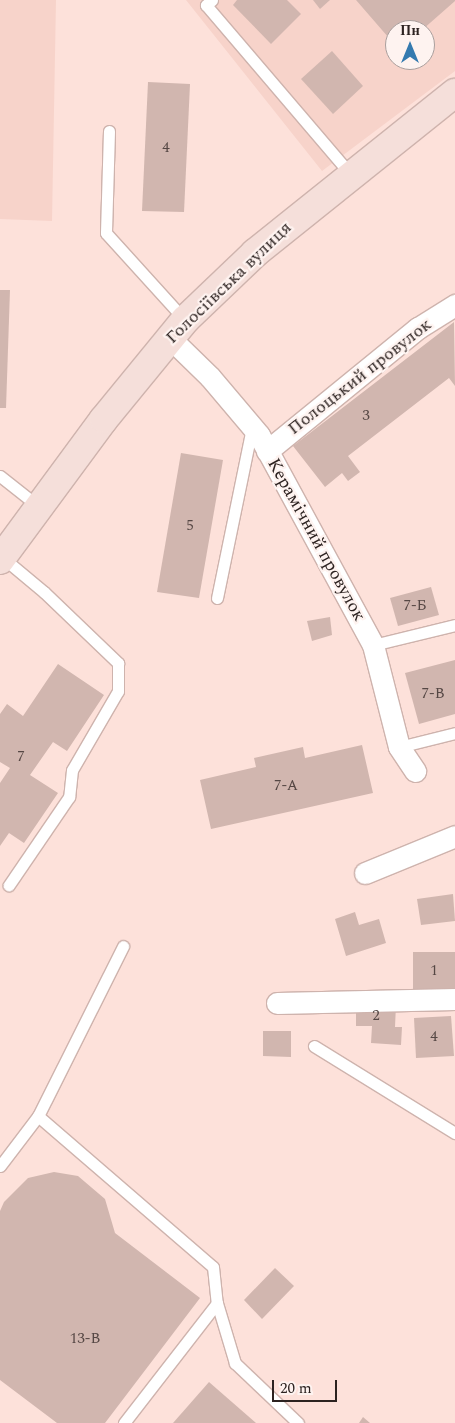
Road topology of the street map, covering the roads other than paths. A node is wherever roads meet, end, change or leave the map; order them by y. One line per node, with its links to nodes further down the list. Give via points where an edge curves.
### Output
1 (212, 0): 6 (lane, via 206,5)
2 (455, 93): 4 (main road, Голосіївська вулиця)
3 (455, 110): 4 (main road, Голосіївська вулиця)
4 (412, 130): 6 (main road, Голосіївська вулиця)
5 (109, 131): 8 (lane, via 106,233)
6 (351, 175): 8 (main road, Голосіївська вулиця, via 255,252)
7 (455, 305): 10 (street, Полоцький провулок, via 418,328)
8 (177, 329): 9 (street, Керамічний провулок, via 210,377); 12 (main road, Голосіївська вулиця)
9 (252, 428): 10 (street, Керамічний провулок); 14 (lane)
10 (267, 451): 16 (street, Керамічний провулок)
11 (0, 476): 12 (lane)
12 (38, 506): 13 (main road, Голосіївська вулиця)
13 (1, 558): 22 (lane, via 44,592 118,663 118,691 72,770 69,797)
14 (217, 598)
15 (455, 625): 16 (lane)
16 (373, 645): 18 (street, Керамічний провулок)
17 (455, 733): 18 (lane)
18 (399, 748): 19 (street, Керамічний провулок)
19 (415, 770)
20 (455, 836): 21 (street)
21 (365, 873)
22 (9, 885)
23 (123, 946): 27 (lane)
24 (455, 999): 25 (street)
25 (276, 1003)
26 (314, 1046): 28 (lane)
27 (38, 1116): 29 (lane); 30 (lane, via 213,1267)
28 (455, 1133)
29 (0, 1166)
30 (217, 1303): 31 (lane); 32 (lane, via 235,1363)
31 (124, 1423)
32 (298, 1423)

